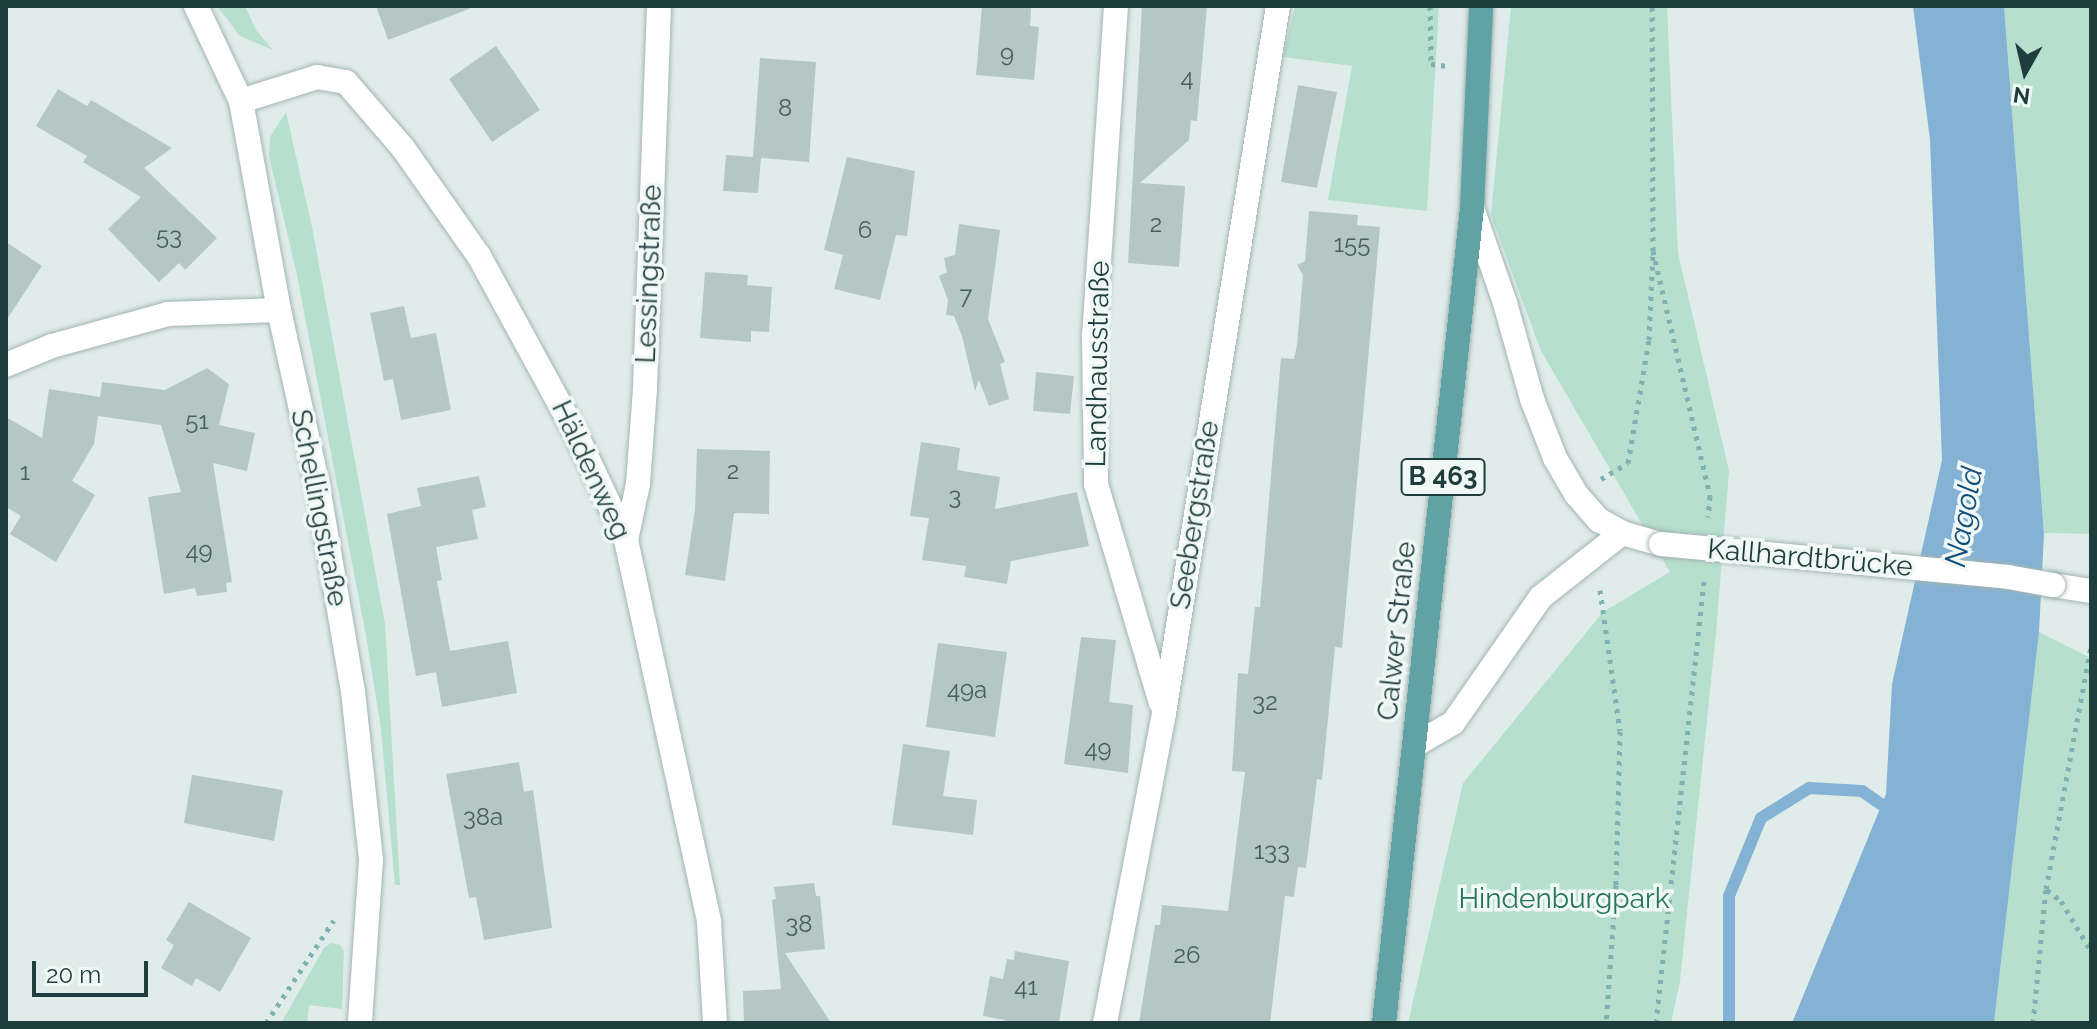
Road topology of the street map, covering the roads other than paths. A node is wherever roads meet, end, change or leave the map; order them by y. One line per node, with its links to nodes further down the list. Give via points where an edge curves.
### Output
1 (196, 6): 6 (street, Schellingstraße)
2 (659, 6): 11 (street, Lessingstraße, via 645,388 638,484)
3 (1116, 6): 13 (street, Landhausstraße, via 1094,334 1096,484)
4 (1278, 6): 13 (street, Seebergstraße)
5 (1481, 6): 7 (main road, Calwer Straße / B 463)
6 (241, 101): 8 (street, Schellingstraße); 11 (street, Häldenweg, via 317,77 346,82 403,148 479,256 574,430)
7 (1472, 208): 10 (street, via 1555,458 1599,520); 14 (main road, Calwer Straße / B 463)
8 (279, 310): 9 (street, via 168,314 52,346); 15 (street, Schellingstraße, via 317,481 355,706 371,860)
9 (6, 365)
10 (1622, 533): 12 (street, Kallhardtbrücke, bridge, via 1661,544 2008,577); 14 (street, via 1541,597 1453,723)
11 (626, 540): 16 (street, Häldenweg, via 709,922)
12 (2091, 591)
13 (1164, 713): 17 (street, Seebergstraße)
14 (1415, 745): 18 (main road, Calwer Straße / B 463)
15 (360, 1023)
16 (715, 1023)
17 (1105, 1023)
18 (1384, 1023)

